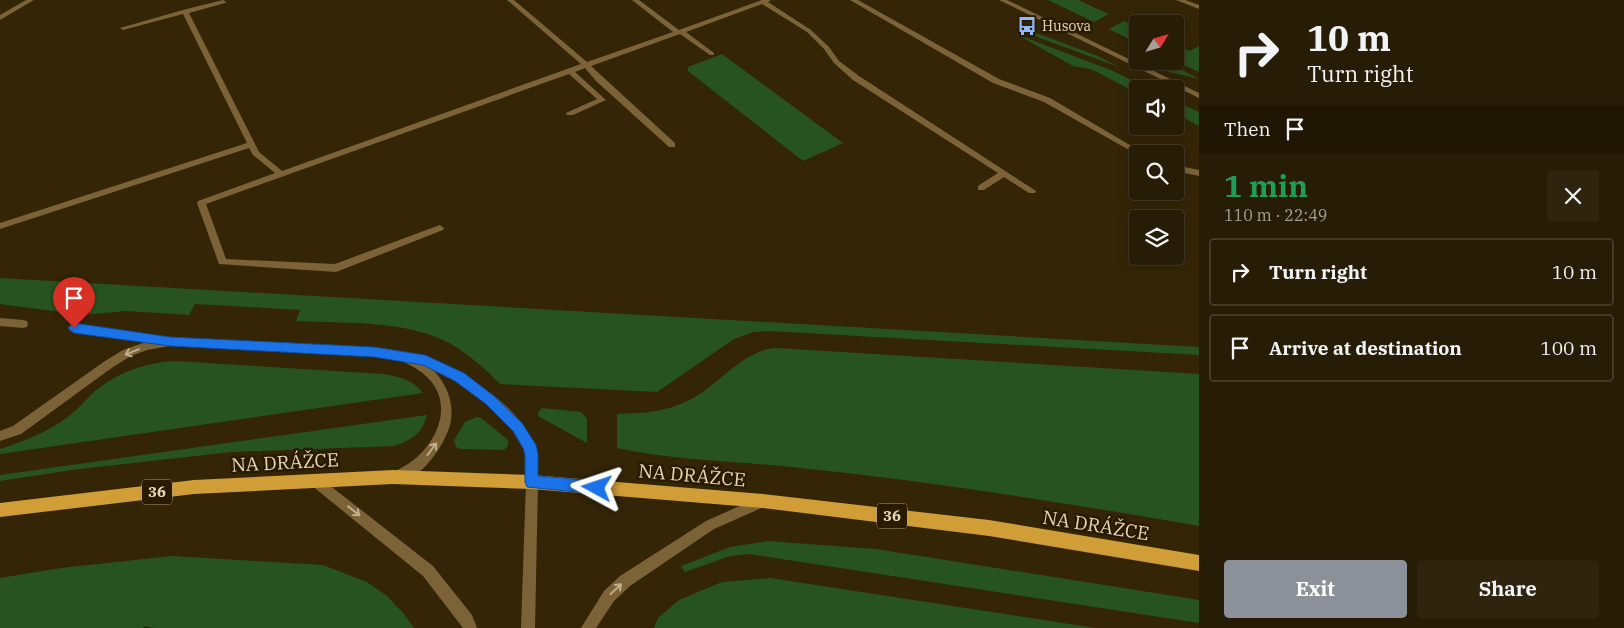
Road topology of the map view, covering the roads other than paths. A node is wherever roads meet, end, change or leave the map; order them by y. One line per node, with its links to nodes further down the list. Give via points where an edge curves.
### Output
1 (31, 0): 11 (street)
2 (510, 0): 15 (street)
3 (635, 0): 13 (street)
4 (853, 0): 21 (street, via 996,81 1047,100)
5 (1002, 0): 17 (street)
6 (1179, 0): 9 (street)
7 (223, 2): 10 (street)
8 (760, 2): 13 (street); 25 (street, via 809,31 828,48 836,62 856,78)
9 (1199, 6)
10 (185, 12): 12 (street); 19 (street)
11 (0, 18)
12 (123, 28)
13 (680, 32): 14 (street); 15 (street)
14 (712, 54)
15 (586, 65): 16 (street); 20 (street)
16 (570, 71): 18 (street, via 602,100); 24 (street)
17 (1199, 96)
18 (570, 113)
19 (252, 144): 24 (street, via 256,152); 28 (street)
20 (672, 145)
21 (1129, 147)
22 (1184, 170): 23 (street)
23 (1199, 173)
24 (281, 174): 29 (street, via 201,203 222,262 336,268)
25 (1004, 174): 26 (street); 27 (street)
26 (980, 188)
27 (1032, 191)
28 (0, 226)
29 (440, 228)
30 (0, 322): 31 (street)
31 (23, 324)
32 (74, 328): 33 (street)
33 (170, 342): 34 (street); 35 (street, one-way to 35, via 127,353 17,430)
34 (404, 356): 36 (street, one-way to 34, via 417,466 434,449 440,438 445,412 445,397 436,379 425,367); 38 (street, via 425,360 460,377 511,420 529,445)
35 (0, 436)
36 (394, 477): 37 (main road, NA DRÁŽCE / 36); 38 (main road, NA DRÁŽCE / 36)
37 (316, 481): 40 (main road, NA DRÁŽCE / 36, via 194,487); 42 (street, one-way to 42, via 428,570)
38 (532, 482): 39 (main road, NA DRÁŽCE / 36); 43 (street)
39 (763, 501): 41 (main road, NA DRÁŽCE / 36, via 989,528); 44 (street, one-way to 39, via 609,596 625,581 710,525)
40 (0, 510)
41 (1199, 563)
42 (470, 628)
43 (528, 628)
44 (588, 628)

